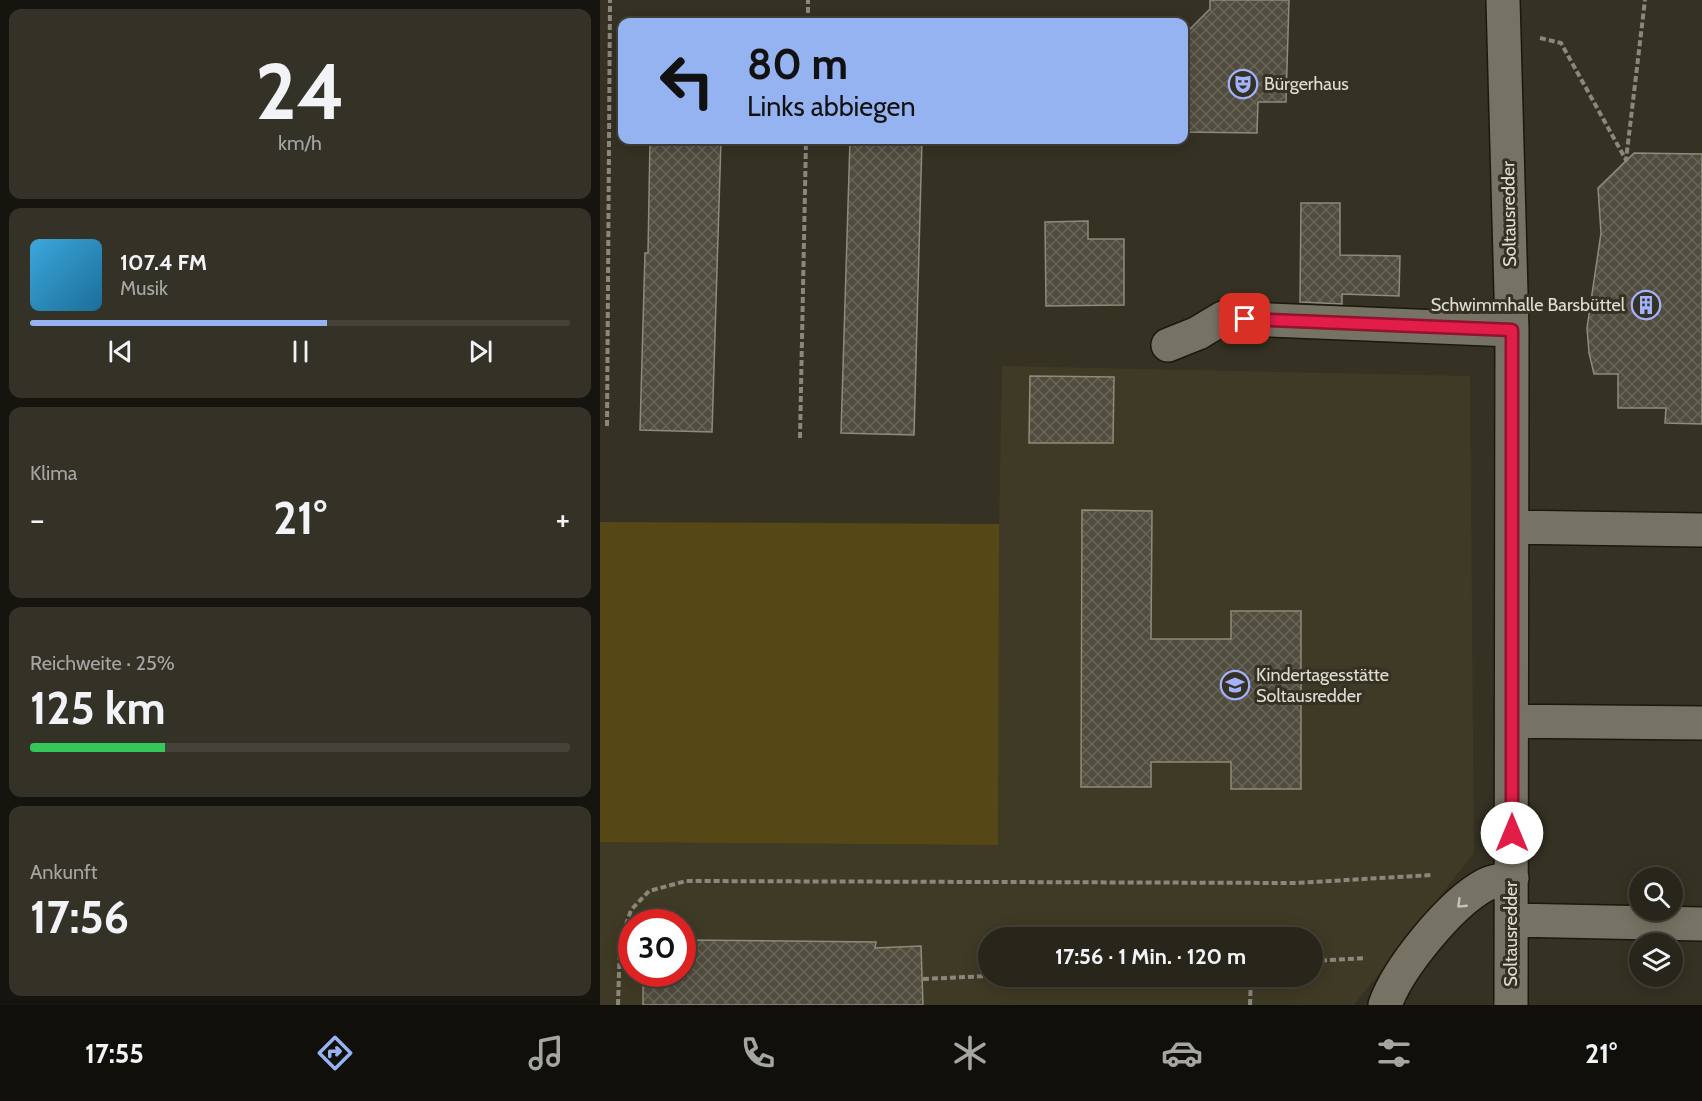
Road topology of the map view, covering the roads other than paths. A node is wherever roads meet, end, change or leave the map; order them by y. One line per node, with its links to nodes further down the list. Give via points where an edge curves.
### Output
1 (1504, 15): 2 (street, Soltausredder)
2 (1512, 330): 3 (street, via 1223,318); 4 (street, Soltausredder)
3 (1168, 345)
4 (1512, 527): 5 (street); 6 (street, Soltausredder)
5 (1702, 530)
6 (1512, 720): 7 (street); 8 (street, Soltausredder)
7 (1702, 723)
8 (1512, 878): 9 (street, Soltausredder); 11 (street, one-way to 11, via 1486,884 1466,898 1402,971)
9 (1511, 920): 10 (street); 12 (street, Soltausredder)
10 (1702, 924)
11 (1385, 1005)
12 (1511, 1005)

